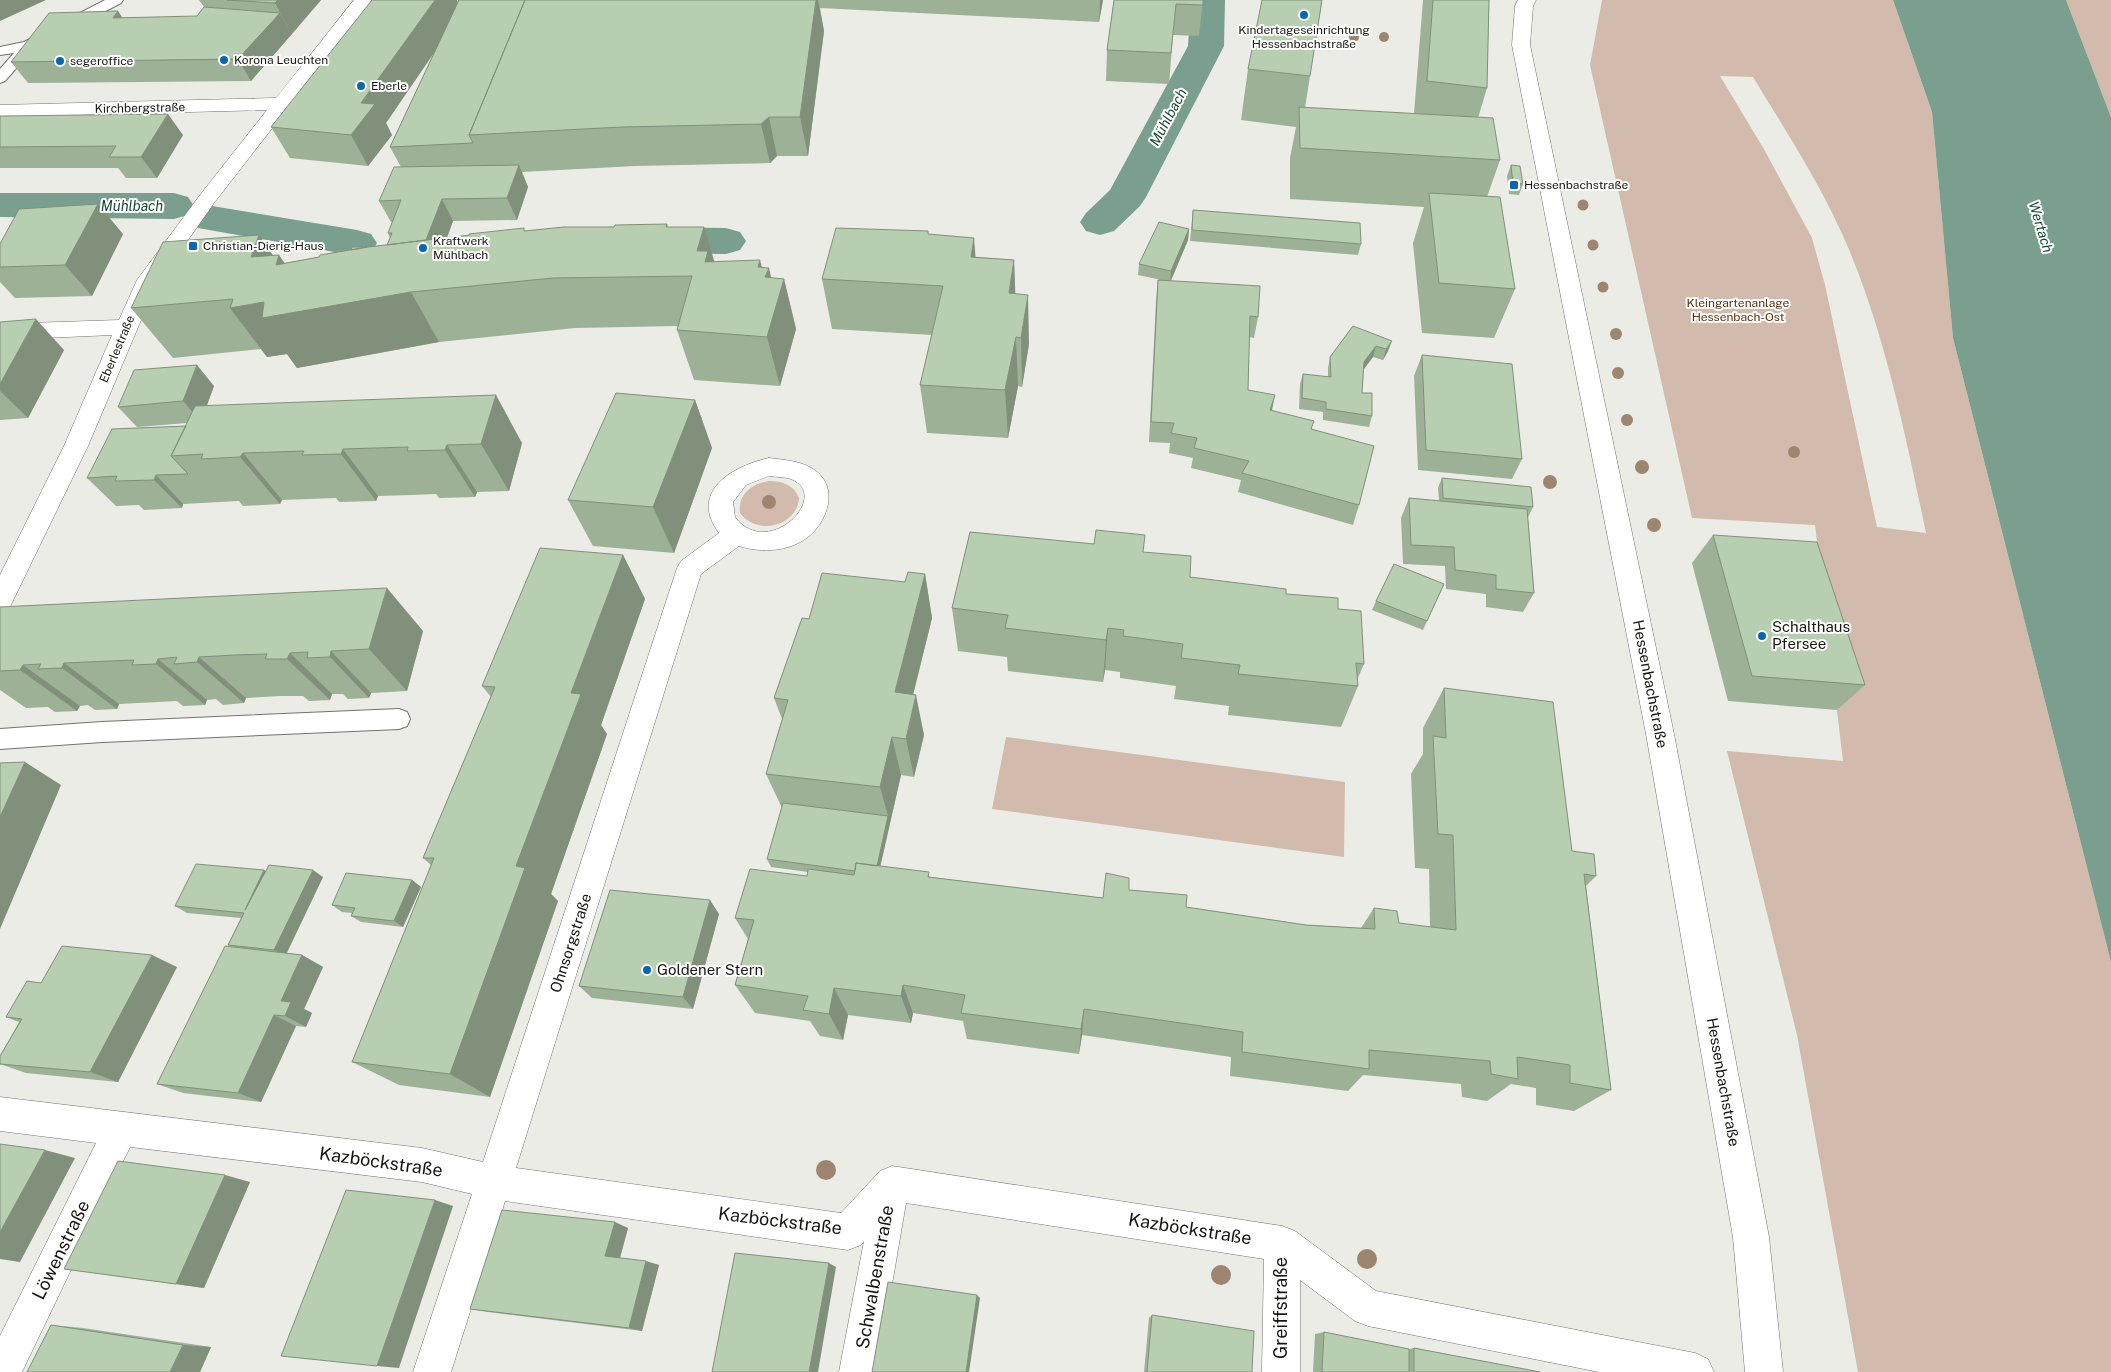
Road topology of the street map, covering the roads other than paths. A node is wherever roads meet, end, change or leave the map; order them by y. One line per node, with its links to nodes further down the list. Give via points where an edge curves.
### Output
1 (116, 0): 4 (lane)
2 (363, 0): 7 (street, Eberlestraße)
3 (1527, 0): 25 (street, Hessenbachstraße, via 1522,45 1664,753 1751,1237)
4 (28, 46): 5 (lane); 6 (lane)
5 (0, 52)
6 (0, 78)
7 (280, 104): 8 (street, Kirchbergstraße); 9 (street, Eberlestraße, via 145,286)
8 (0, 111)
9 (126, 327): 10 (street); 12 (street, Eberlestraße, via 76,446)
10 (0, 332)
11 (736, 534): 17 (street, Ohnsorgstraße, via 690,568)
12 (0, 601)
13 (399, 719): 14 (lane)
14 (0, 739)
15 (0, 1114): 16 (street, Kazböckstraße)
16 (121, 1129): 17 (street, Kazböckstraße, via 422,1166); 20 (street, Löwenstraße)
17 (493, 1182): 18 (street, Kazböckstraße, via 848,1232); 21 (street, Ohnsorgstraße)
18 (892, 1183): 19 (street, Kazböckstraße); 22 (street, Schwalbenstraße)
19 (1282, 1244): 23 (street, Greiffstraße); 24 (street, Kazböckstraße, via 1368,1308)
20 (2, 1372)
21 (432, 1372)
22 (858, 1372)
23 (1281, 1372)
24 (1695, 1372)
25 (1764, 1372)

